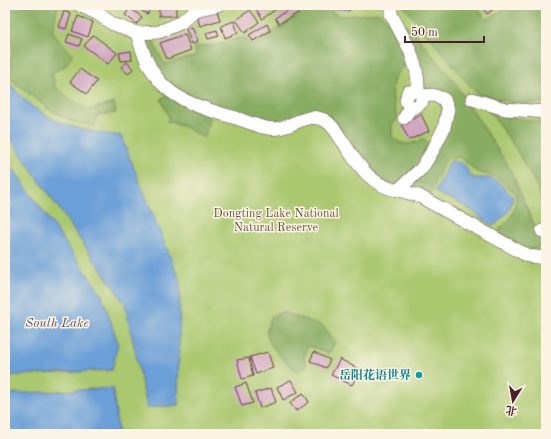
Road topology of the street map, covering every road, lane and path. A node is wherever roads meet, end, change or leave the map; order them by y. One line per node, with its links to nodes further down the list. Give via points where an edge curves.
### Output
1 (79, 5): 4 (street, via 113,24)
2 (218, 5): 4 (street, via 196,10 180,23 159,32)
3 (391, 5): 5 (street, via 391,14 410,50)
4 (137, 33): 9 (street, via 146,62 157,80 178,97 196,106 267,128 279,128 315,117 326,121 335,129 372,181)
5 (420, 94): 8 (street, via 422,102); 9 (street, via 444,99 448,109 444,128 422,168)
6 (472, 99): 7 (street, via 505,109)
7 (546, 112)
8 (407, 114)
9 (398, 190): 10 (street, via 419,196 528,256)
10 (546, 258)

